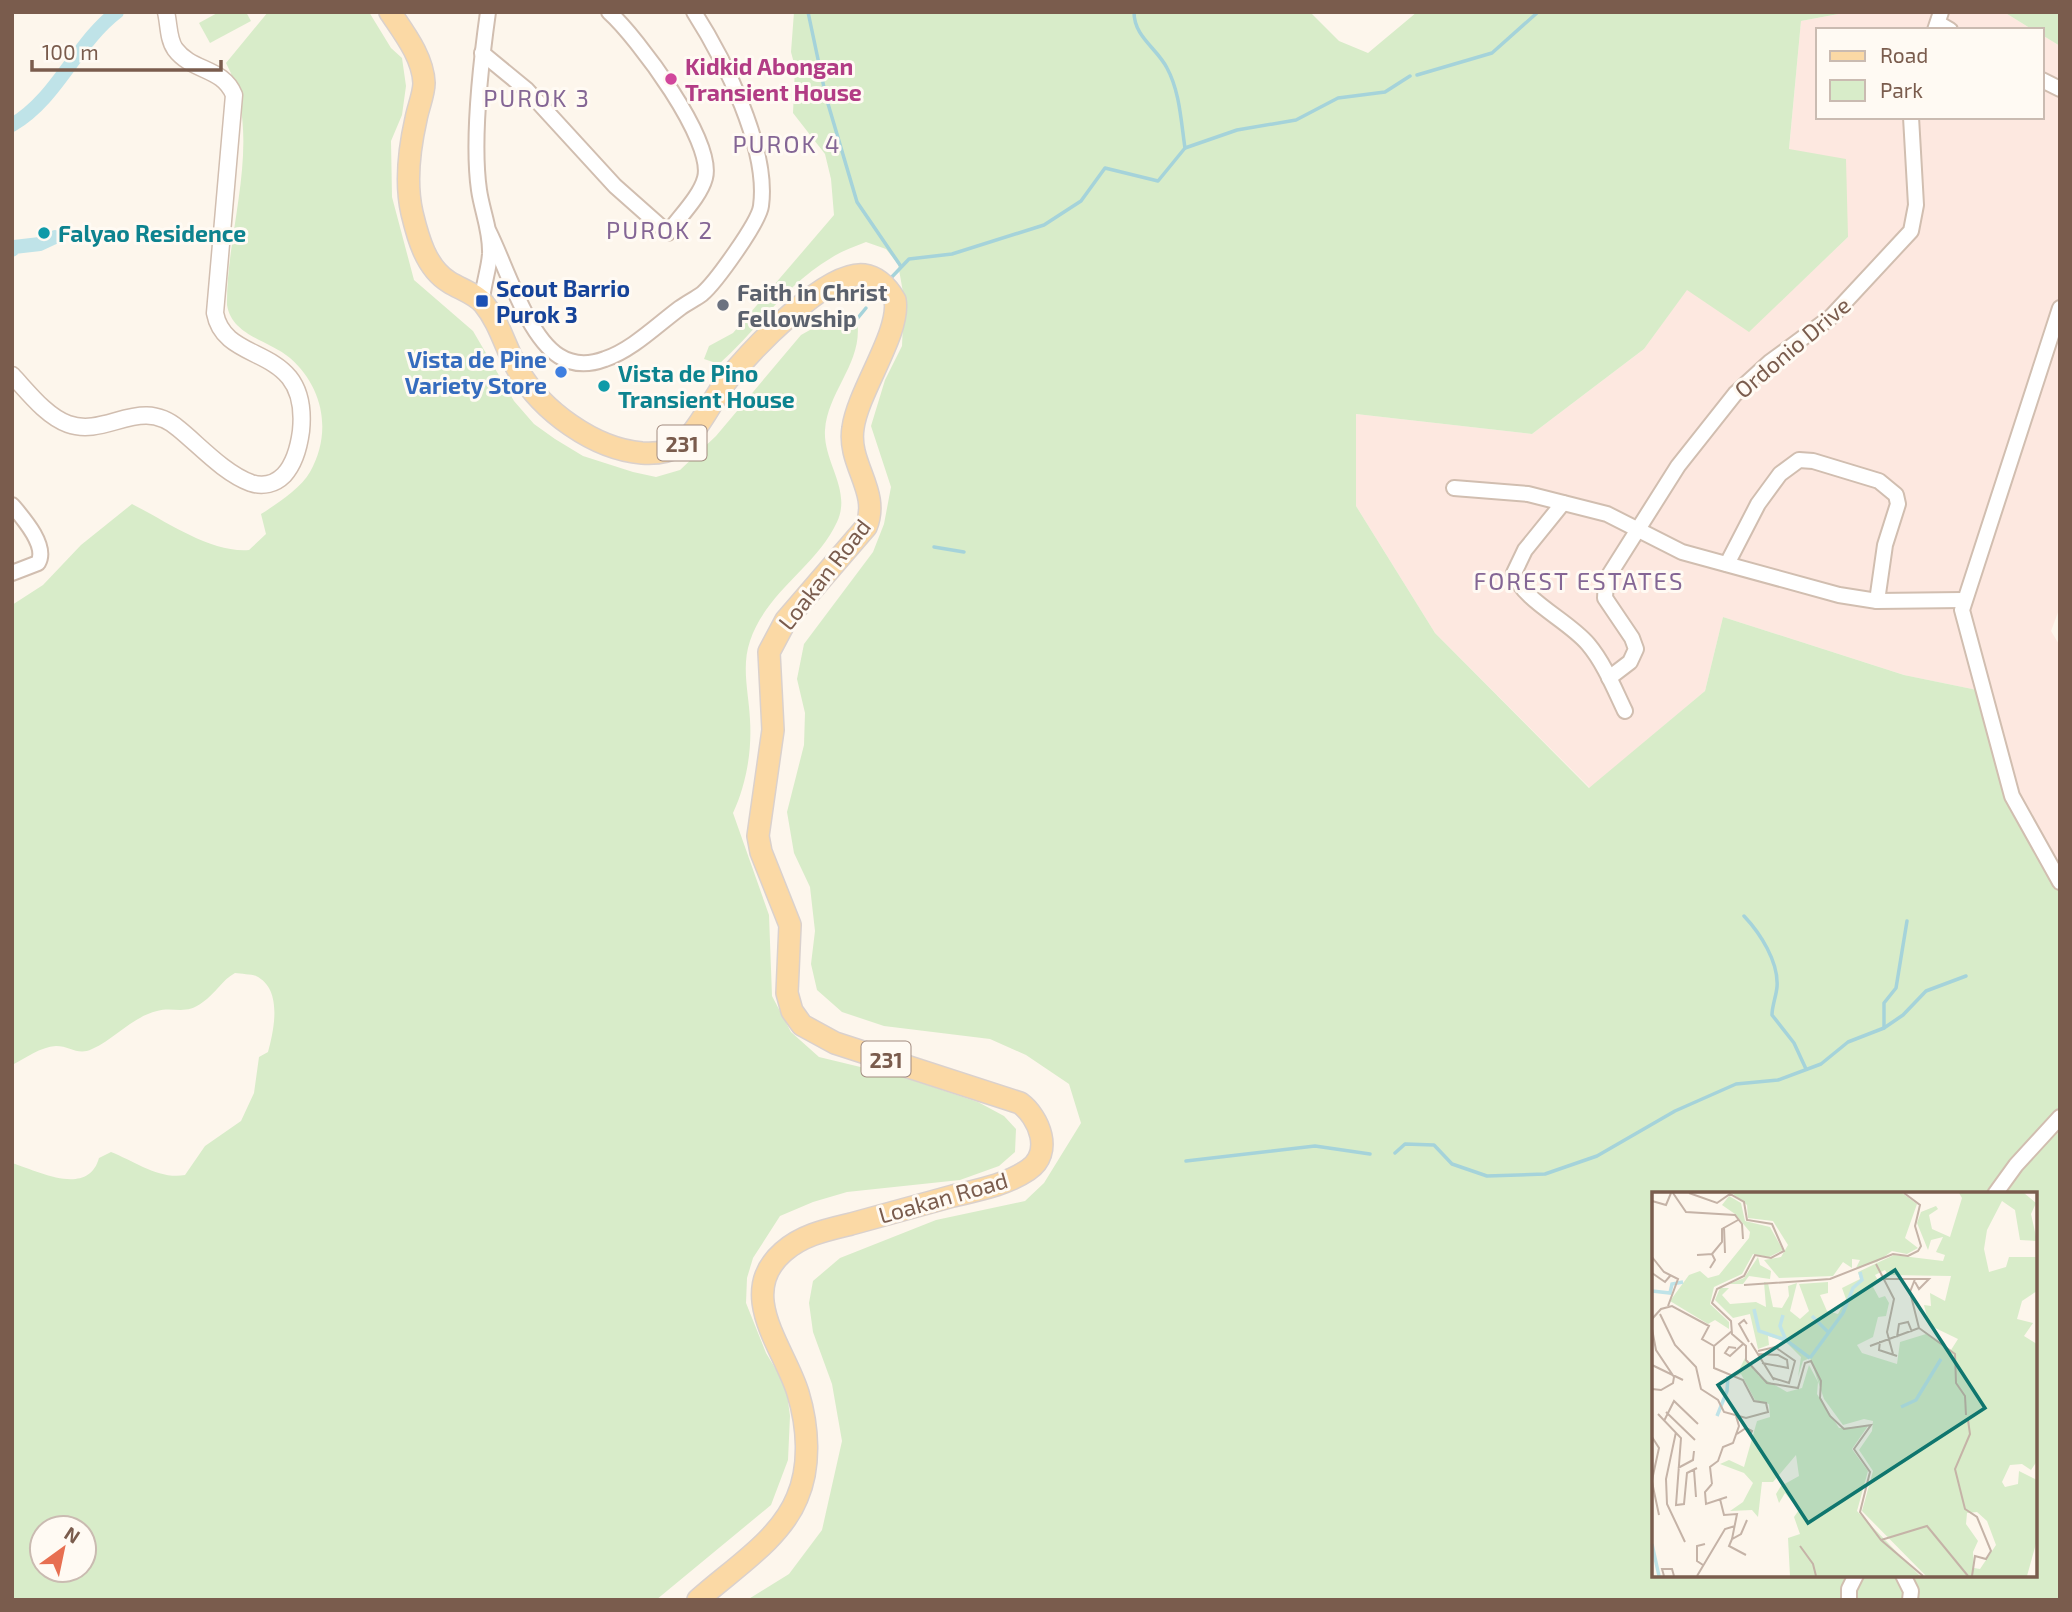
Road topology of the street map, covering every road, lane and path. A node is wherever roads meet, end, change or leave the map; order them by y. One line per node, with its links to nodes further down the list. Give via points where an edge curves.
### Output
1 (166, 12): 13 (street, via 175,48 229,82 234,95 215,313 225,335 289,374 302,424 293,462 279,480 256,485 225,468 163,417 66,424)
2 (390, 12): 11 (main road, Loakan Road / 231, via 421,64 424,85 408,176 421,242 437,274)
3 (488, 12): 6 (street)
4 (609, 12): 6 (street, via 660,72 706,158 702,186 668,233 615,186 527,90)
5 (694, 12): 10 (street, via 735,87 752,135 761,192 759,213 702,294 621,352 591,363 568,361 548,349)
6 (482, 53): 10 (street, via 479,190)
7 (2044, 80): 8 (street)
8 (2060, 89)
9 (1911, 119): 17 (street, Ordonio Drive, via 1916,205 1911,231 1832,317 1735,394)
10 (489, 232): 11 (street)
11 (482, 301): 29 (main road, Loakan Road / 231, via 502,328 517,367 542,402 571,425 619,449 657,453 670,452 686,440 727,380 835,281 865,275 885,287 895,300 895,320 857,411 851,441 872,503 871,515 866,527 786,620 769,652 773,730 759,818 761,852 790,925 787,993 802,1025 835,1043 1020,1103 1037,1120 1042,1145 1031,1169 998,1184 812,1234 780,1254 764,1283 762,1299 805,1420 803,1479 787,1518)
12 (2060, 308): 20 (street)
13 (12, 376)
14 (1454, 488): 15 (street, via 1519,492)
15 (1563, 503): 17 (street); 22 (street, via 1525,550 1514,573 1524,590 1589,645)
16 (12, 505): 19 (street, via 41,553 38,563)
17 (1637, 527): 18 (street, via 1682,552); 22 (street, Ordonio Drive, via 1604,589 1609,607 1636,649 1630,662)
18 (1727, 564): 21 (street); 21 (street, via 1758,504 1780,474 1799,460 1813,461 1880,481 1896,495 1898,504 1885,545)
19 (12, 573)
20 (1963, 600): 21 (street); 24 (street, via 1979,679 2012,796)
21 (1877, 601)
22 (1609, 678): 23 (street)
23 (1625, 711)
24 (2060, 882)
25 (2060, 1117): 26 (street)
26 (1996, 1192)
27 (1855, 1577): 30 (street)
28 (1906, 1577): 31 (street)
29 (698, 1600)
30 (1849, 1600)
31 (1910, 1600)

